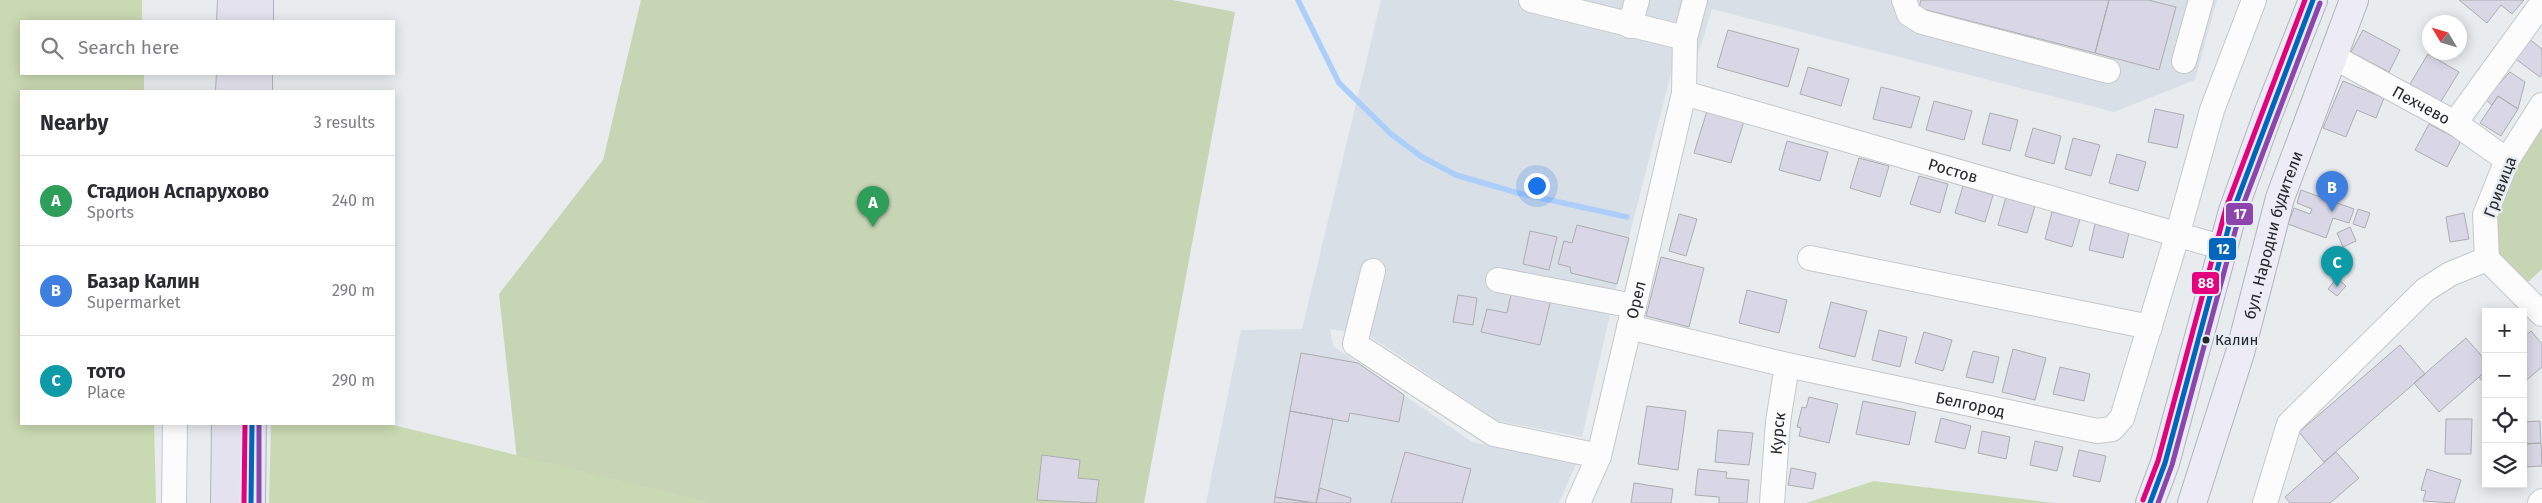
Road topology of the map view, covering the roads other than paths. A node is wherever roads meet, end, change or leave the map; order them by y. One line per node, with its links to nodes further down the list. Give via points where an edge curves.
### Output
1 (232, 0): 12 (highway)
2 (259, 0): 13 (highway)
3 (1531, 0): 14 (street)
4 (1637, 0): 14 (street)
5 (1696, 0): 15 (street, Орел)
6 (1904, 0): 18 (street, via 1909,14 1922,22)
7 (2200, 0): 17 (street)
8 (2254, 0): 27 (street, Белгород, via 2212,110)
9 (2313, 0): 28 (main road, via 2242,181)
10 (2354, 0): 16 (main road, бул. Народни будители)
11 (2541, 7): 25 (street)
12 (231, 20)
13 (259, 20)
14 (1630, 26): 15 (street)
15 (1685, 38): 23 (street, Орел)
16 (2332, 56): 25 (street, Пехчево); 47 (main road, бул. Народни будители, via 2280,198 2240,353)
17 (2184, 60)
18 (2108, 71)
19 (231, 75): 21 (highway)
20 (258, 75): 22 (highway)
21 (230, 90)
22 (258, 90)
23 (1684, 93): 27 (street, Ростов); 34 (street, Орел)
24 (2542, 105): 26 (street, Гривица)
25 (2455, 123): 26 (street, Пехчево)
26 (2507, 160): 30 (street, Гривица, via 2485,215)
27 (2177, 236): 28 (street, Ростов); 35 (street, Белгород)
28 (2221, 248): 46 (main road, via 2165,463)
29 (1810, 258): 35 (street)
30 (2487, 259): 33 (street); 48 (street, via 2450,274 2425,290 2288,424)
31 (1373, 271): 40 (street, via 1355,344 1494,434)
32 (1498, 280): 34 (street, Белгород)
33 (2539, 303)
34 (1631, 316): 36 (street, Белгород); 40 (street, Орел)
35 (2150, 327): 36 (street, Белгород, via 2122,418 2112,429 2097,431)
36 (1787, 365): 45 (street, Курск, via 1778,422)
37 (175, 425): 41 (street)
38 (226, 425): 42 (highway)
39 (252, 425): 43 (highway)
40 (1599, 456): 44 (street, Орел)
41 (174, 503)
42 (224, 503)
43 (251, 503)
44 (1578, 503)
45 (1772, 503)
46 (2150, 503)
47 (2192, 503)
48 (2265, 503)

